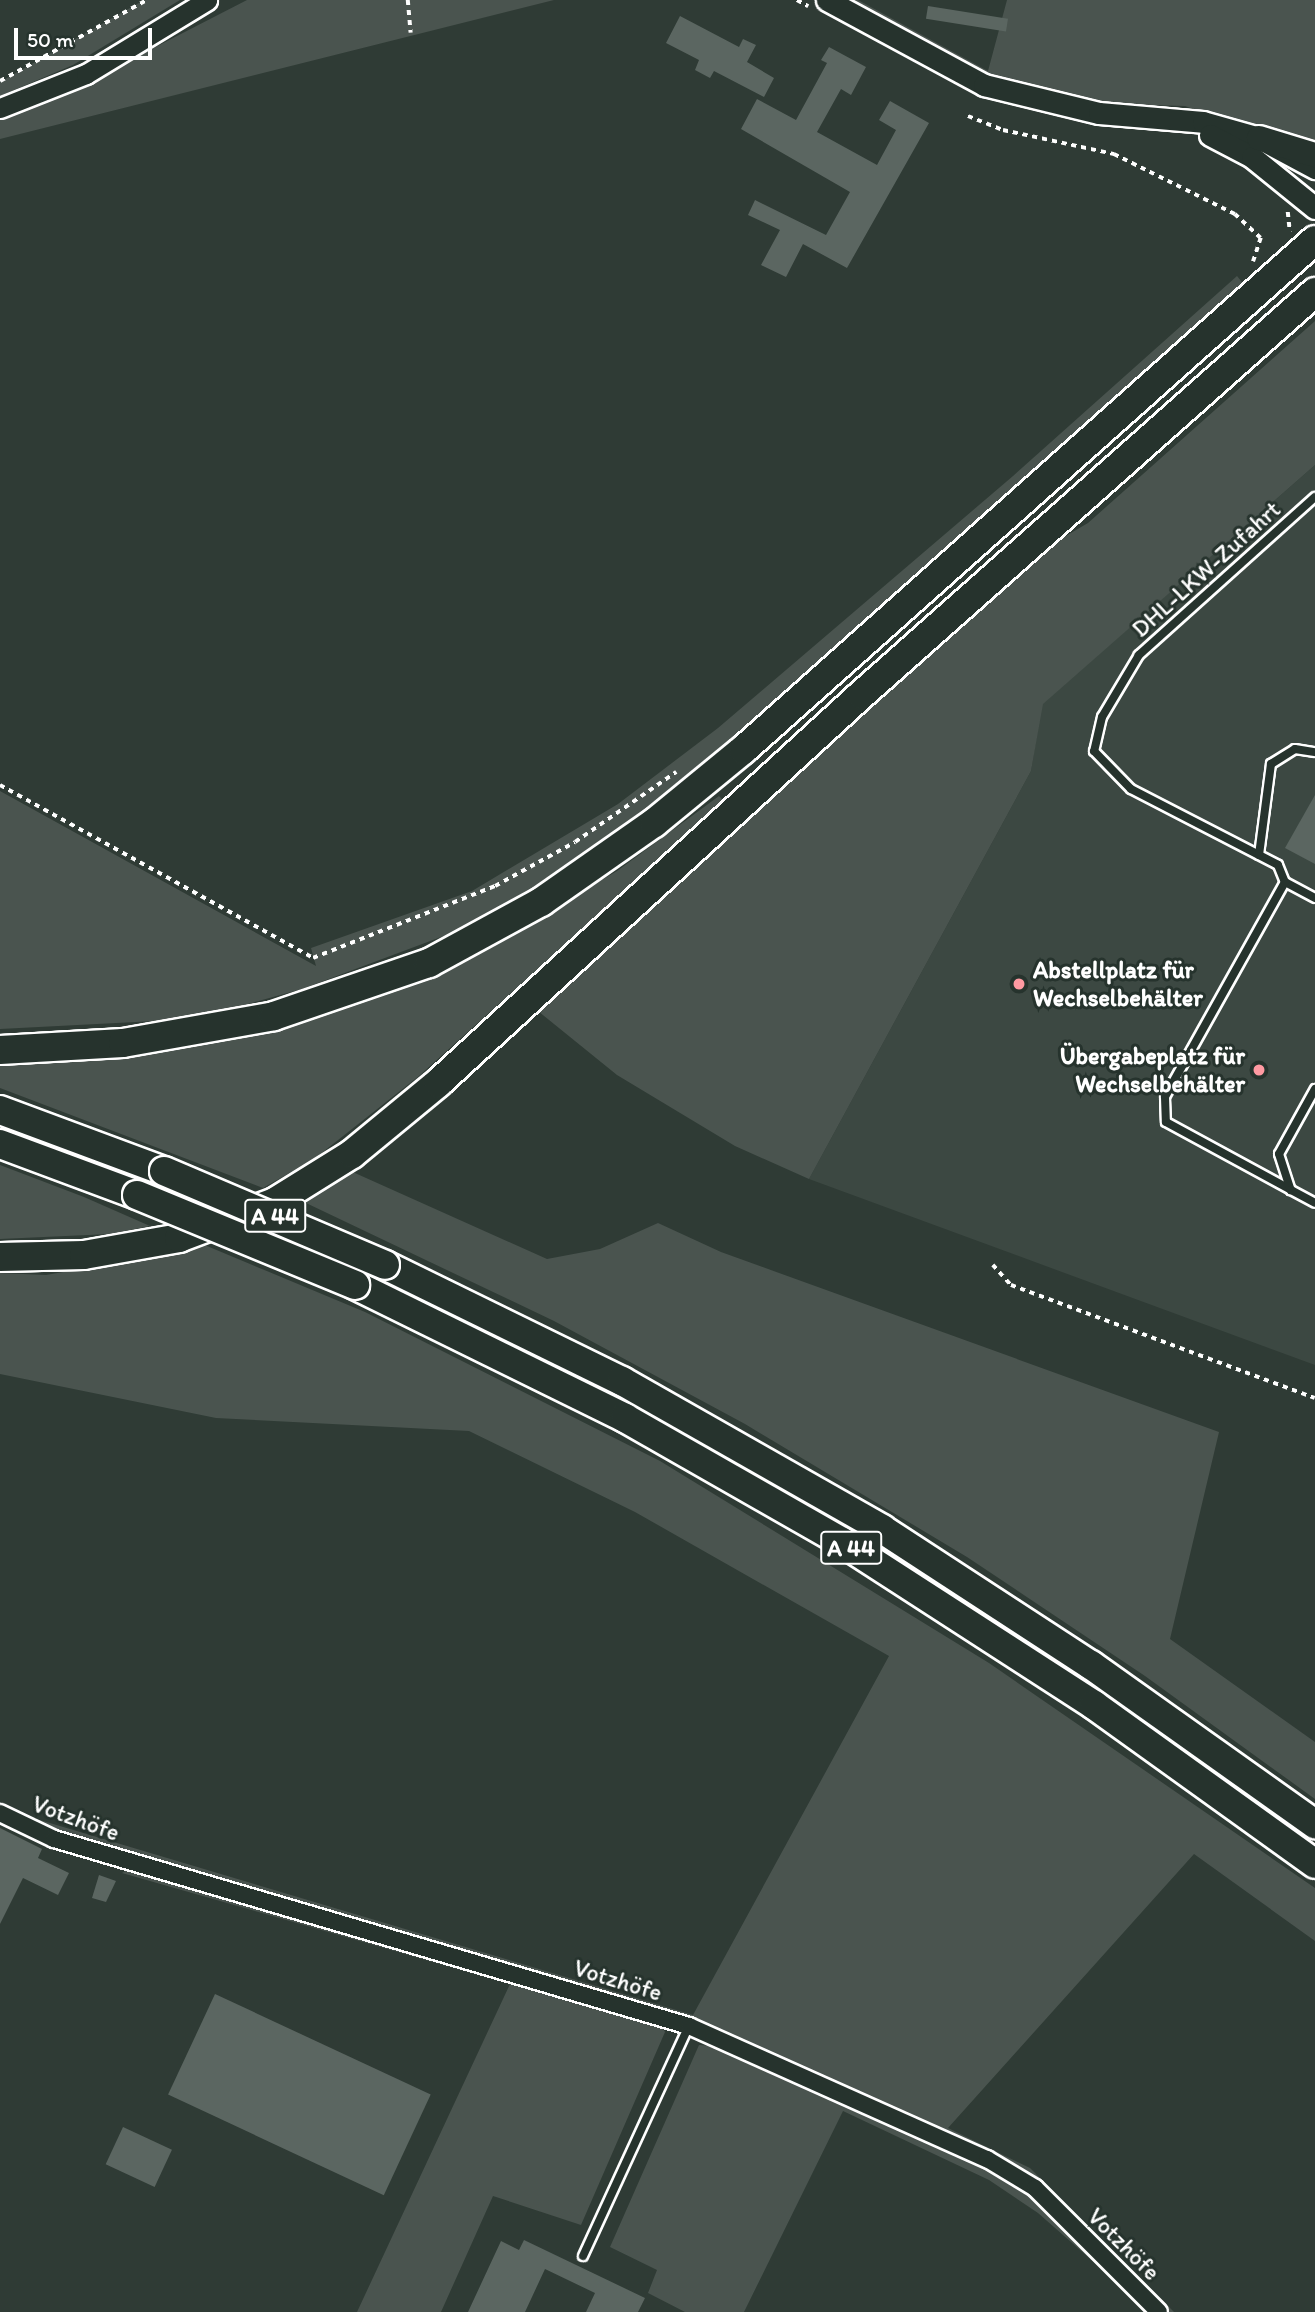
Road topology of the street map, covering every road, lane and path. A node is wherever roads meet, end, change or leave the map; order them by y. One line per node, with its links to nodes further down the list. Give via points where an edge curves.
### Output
1 (147, 0): 6 (path)
2 (207, 0): 7 (street, via 86,74)
3 (408, 0): 5 (path)
4 (827, 0): 8 (main road, via 984,85 1052,105)
5 (411, 33)
6 (0, 81)
7 (0, 108)
8 (1148, 115): 10 (main road, via 1203,122); 13 (main road, via 1230,143)
9 (968, 116): 15 (path, via 1027,136 1114,154 1235,214 1261,238 1259,255)
10 (1259, 138): 11 (main road); 12 (main road)
11 (1315, 155)
12 (1315, 168)
13 (1315, 208)
14 (1315, 240): 26 (highway, via 726,764 632,840 541,902 429,963 274,1016 124,1043)
15 (1245, 272)
16 (1315, 292): 18 (highway)
17 (1315, 312): 18 (highway)
18 (1269, 332): 32 (highway, via 358,1150 275,1202 194,1234 106,1252)
19 (1315, 496): 23 (lane, DHL-LKW-Zufahrt, via 1139,655 1102,717 1094,751 1131,789)
20 (1315, 752): 23 (lane, via 1295,749 1271,764)
21 (683, 767): 22 (path, via 575,842 495,886 313,958)
22 (0, 785)
23 (1259, 855): 24 (lane, via 1278,865)
24 (1285, 882): 25 (lane); 30 (lane, via 1165,1097 1166,1122)
25 (1315, 898)
26 (0, 1050)
27 (1315, 1089): 30 (lane, via 1279,1154)
28 (0, 1110): 36 (highway, A 44, bridge, via 164,1171 386,1265 622,1381 871,1523 1081,1658)
29 (0, 1144): 37 (highway, A 44, bridge, via 355,1285 602,1406 842,1542 1094,1705)
30 (1291, 1190): 31 (lane)
31 (1315, 1203)
32 (0, 1257)
33 (993, 1265): 34 (path, via 1011,1285)
34 (1315, 1398)
35 (0, 1813): 38 (street, Votzhöfe, via 54,1839)
36 (1315, 1824)
37 (1315, 1864)
38 (689, 2026): 39 (lane); 40 (street, Votzhöfe, via 987,2159 1035,2188)
39 (583, 2256)
40 (1160, 2312)

